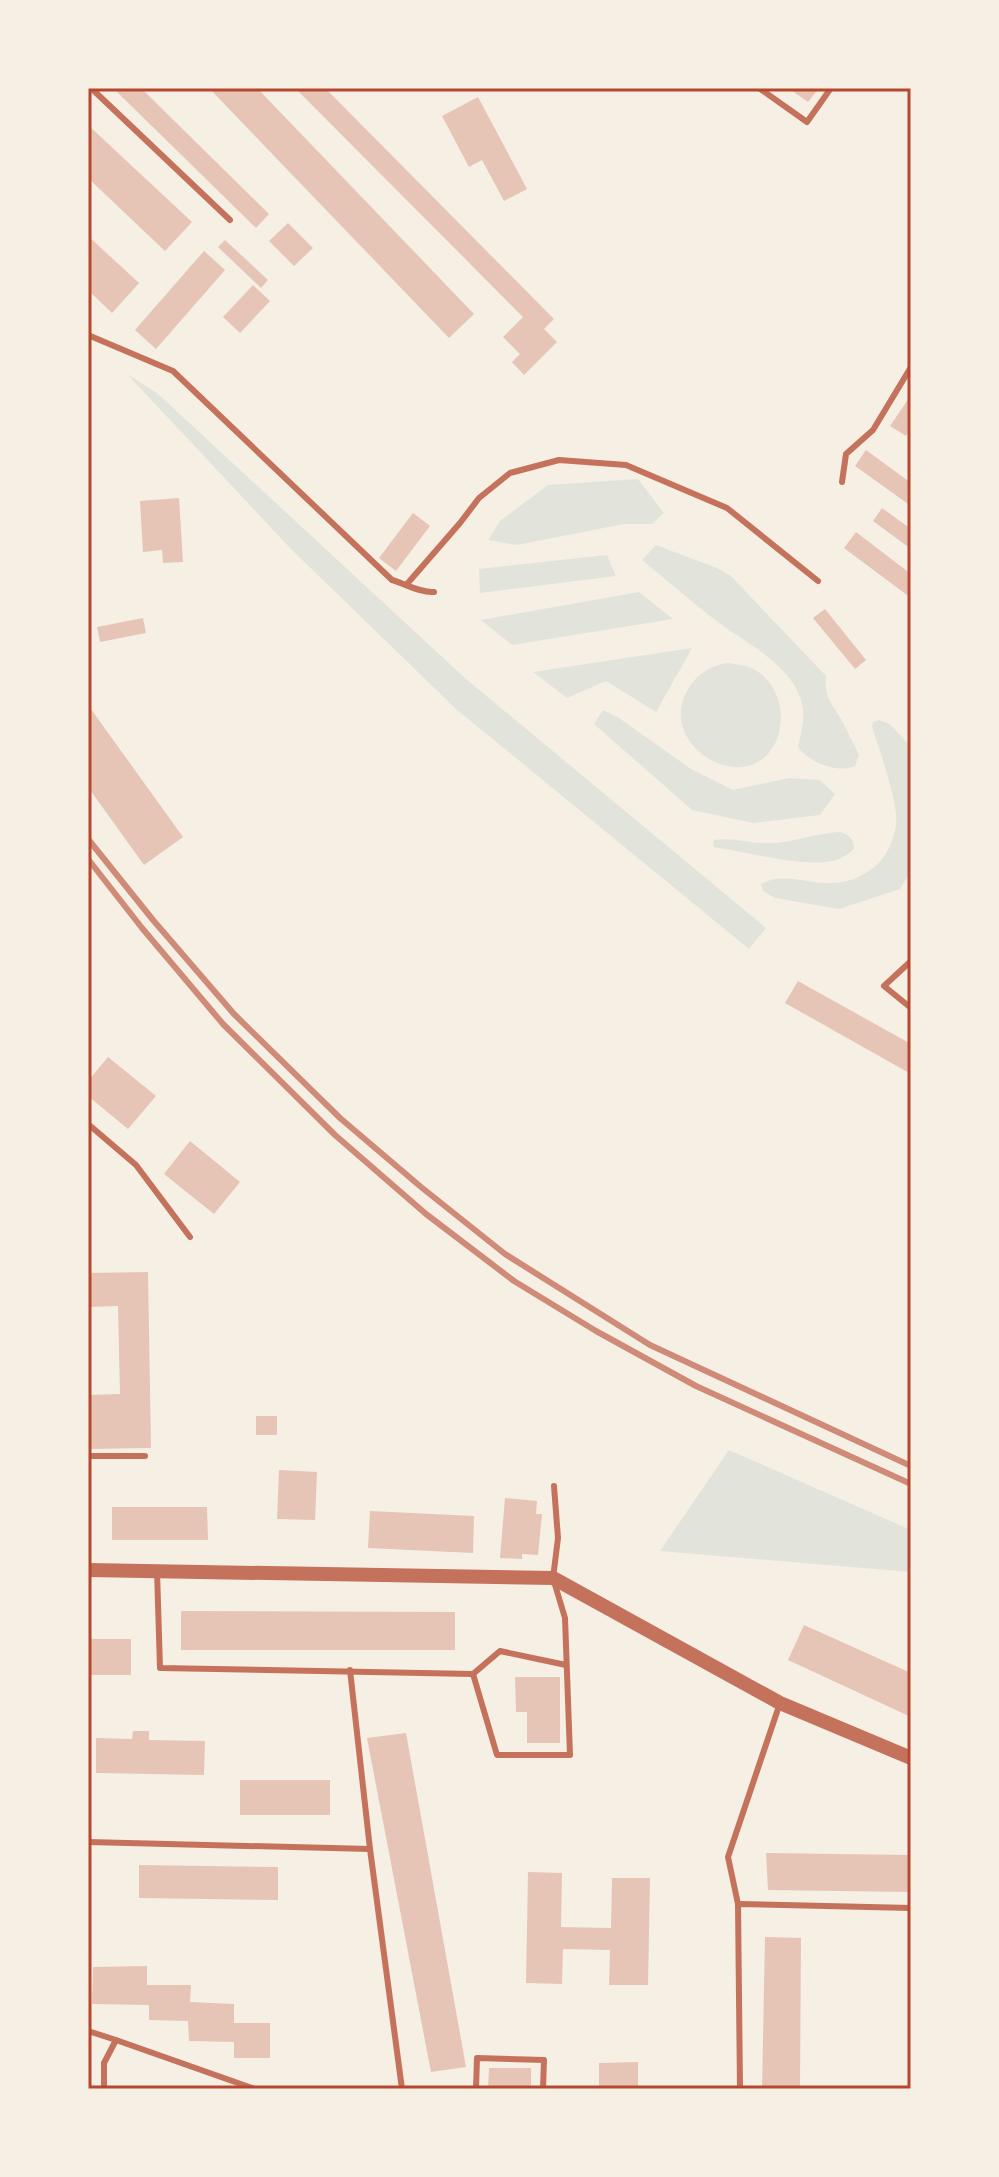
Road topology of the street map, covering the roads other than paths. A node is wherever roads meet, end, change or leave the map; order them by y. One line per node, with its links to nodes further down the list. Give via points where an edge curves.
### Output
1 (91, 88): 4 (lane)
2 (759, 88): 3 (lane, via 807,122)
3 (831, 88)
4 (230, 220)
5 (88, 335): 9 (lane, via 173,371 392,580)
6 (911, 367): 7 (lane, via 873,430 846,454)
7 (842, 482)
8 (818, 581): 9 (lane, via 727,508 626,465 559,460 510,473 479,498)
9 (407, 584): 10 (lane)
10 (434, 592)
11 (911, 961): 12 (lane, via 884,986)
12 (911, 1008)
13 (88, 1124): 14 (lane, via 136,1165)
14 (190, 1237)
15 (88, 1456): 16 (lane)
16 (145, 1456)
17 (554, 1486): 20 (lane, via 558,1538)
18 (88, 1570): 19 (street)
19 (157, 1571): 20 (street); 22 (lane, via 160,1668)
20 (553, 1578): 21 (lane, via 565,1618); 24 (street)
21 (566, 1665): 23 (lane, via 500,1651); 23 (lane, via 570,1755 497,1755)
22 (350, 1670): 23 (lane); 27 (lane)
23 (473, 1674)
24 (780, 1703): 25 (street); 28 (lane, via 728,1857)
25 (911, 1758)
26 (88, 1842): 27 (lane)
27 (370, 1849): 34 (lane)
28 (738, 1904): 29 (lane); 37 (lane)
29 (911, 1908)
30 (88, 2031): 31 (lane)
31 (116, 2040): 32 (lane, via 104,2063); 33 (lane)
32 (104, 2089)
33 (255, 2089)
34 (402, 2089)
35 (476, 2089): 36 (lane, via 477,2058 544,2060)
36 (543, 2089)
37 (740, 2089)

